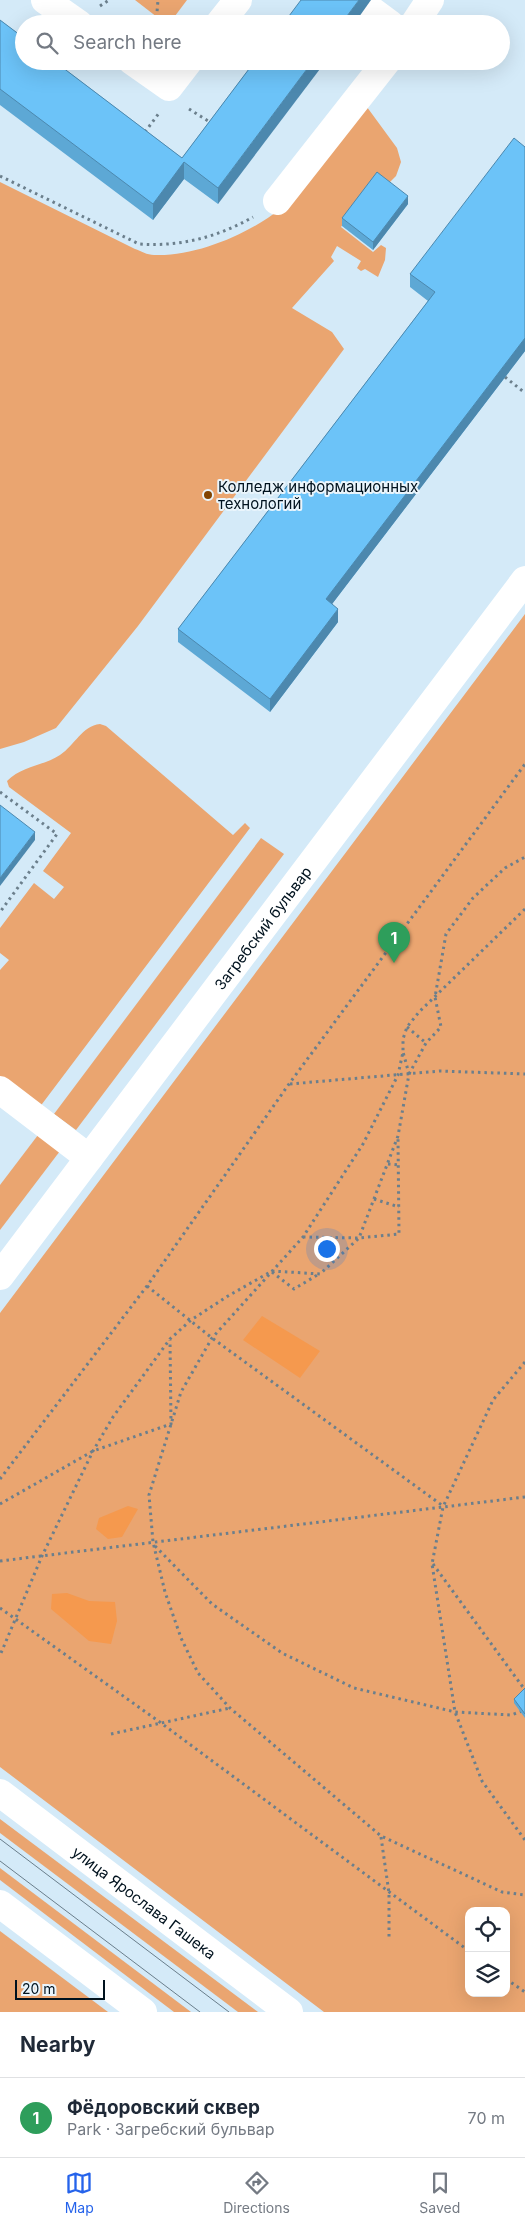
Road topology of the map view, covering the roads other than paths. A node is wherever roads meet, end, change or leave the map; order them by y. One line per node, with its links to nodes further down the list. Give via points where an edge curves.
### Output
1 (46, 0): 5 (street)
2 (238, 0): 6 (street)
3 (430, 0): 8 (street)
4 (366, 7): 7 (street)
5 (67, 15)
6 (226, 15)
7 (377, 15)
8 (420, 15)
9 (145, 70): 10 (street, via 169,87)
10 (183, 70)
11 (380, 70): 12 (street)
12 (278, 201)
13 (525, 580): 15 (street, Загребский бульвар)
14 (0, 1090): 15 (street)
15 (89, 1158): 16 (street, Загребский бульвар)
16 (0, 1276)
17 (0, 1793): 20 (street, улица Ярослава Гашека)
18 (0, 1904): 19 (street)
19 (143, 2012)
20 (289, 2012)

